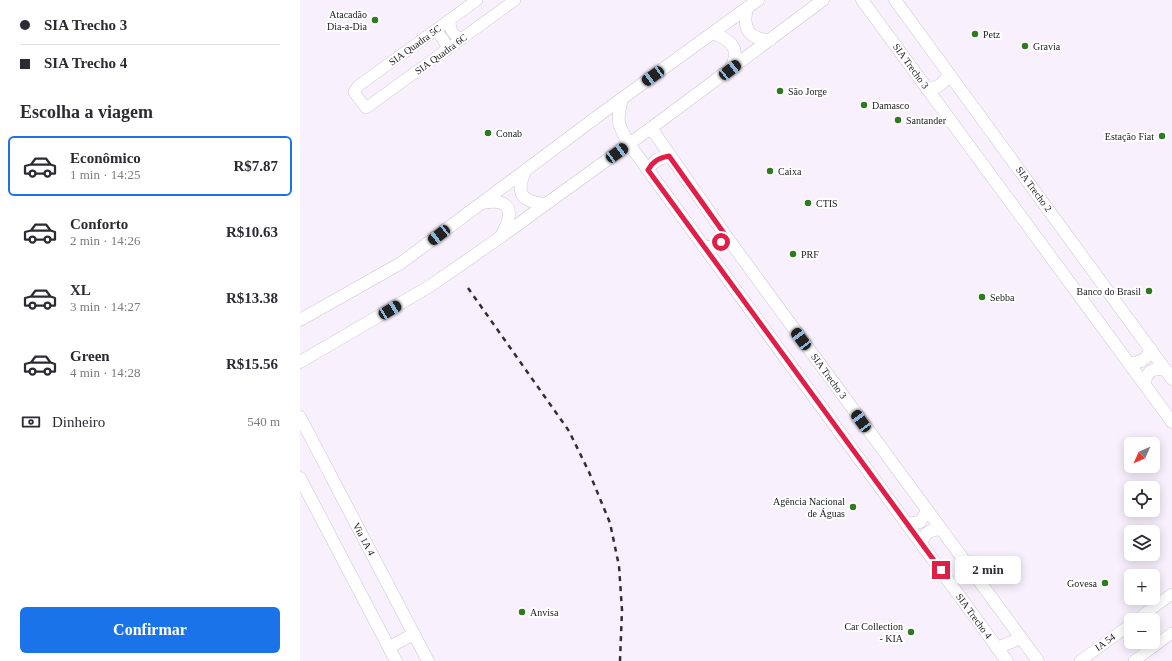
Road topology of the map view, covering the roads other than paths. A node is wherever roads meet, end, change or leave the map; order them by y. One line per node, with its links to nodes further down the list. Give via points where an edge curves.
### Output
1 (477, 0): 8 (street, SIA Quadra 5C)
2 (516, 0): 11 (street, SIA Quadra 6C)
3 (758, 0): 7 (main road)
4 (823, 0): 12 (main road)
5 (895, 0): 15 (main road, SIA Trecho 2)
6 (866, 2): 16 (main road, SIA Trecho 3)
7 (747, 8): 10 (main road); 12 (main road, via 745,25 748,32 761,39)
8 (450, 20): 9 (street, SIA Quadra 5C); 11 (street, via 452,32)
9 (435, 31): 13 (street, via 444,39); 18 (street, SIA Quadra 5C, via 361,84 354,92)
10 (714, 33): 14 (main road, via 735,48 736,55); 17 (main road)
11 (462, 39): 13 (street, SIA Quadra 6C)
12 (770, 40): 14 (main road)
13 (447, 50): 18 (street, SIA Quadra 6C)
14 (730, 70): 19 (main road)
15 (949, 74): 16 (main road, via 940,86); 30 (main road, SIA Trecho 2)
16 (927, 88): 32 (main road, SIA Trecho 3)
17 (622, 99): 20 (main road, SIA Trecho 4, via 618,120); 23 (main road)
18 (366, 108)
19 (651, 128): 20 (main road); 21 (main road, SIA Trecho 3)
20 (628, 144): 22 (main road, SIA Trecho 4); 25 (main road)
21 (669, 156): 22 (main road, via 656,160); 27 (main road, SIA Trecho 3)
22 (648, 170): 28 (main road, SIA Trecho 4)
23 (525, 171): 24 (main road); 25 (main road, via 520,186 524,197 529,201)
24 (479, 204): 26 (main road, via 499,201 505,205 509,219); 29 (main road, via 401,263)
25 (546, 204): 26 (main road)
26 (502, 236): 31 (main road, via 430,286)
27 (726, 236): 28 (main road, via 716,246); 38 (main road, SIA Trecho 3)
28 (704, 247): 39 (main road, SIA Trecho 4)
29 (300, 320)
30 (1151, 349): 32 (main road, via 1143,361); 33 (main road, SIA Trecho 2)
31 (300, 362)
32 (1129, 363): 34 (main road, SIA Trecho 3)
33 (1169, 374): 34 (main road, via 1156,369 1150,370)
34 (1144, 383): 36 (main road, SIA Trecho 3)
35 (300, 417): 46 (main road, Via 1A 4)
36 (1172, 422)
37 (300, 478): 48 (main road)
38 (927, 511): 39 (main road, via 920,522); 40 (main road, SIA Trecho 3)
39 (908, 524): 41 (main road, SIA Trecho 4)
40 (940, 530): 41 (main road, via 927,532); 47 (main road, SIA Trecho 3)
41 (921, 542): 49 (main road, SIA Trecho 4)
42 (1172, 594): 43 (street)
43 (1146, 613)
44 (1124, 629): 54 (street, IA 54)
45 (1172, 633): 55 (street)
46 (414, 634): 48 (main road); 51 (main road, Via 1A 4)
47 (1021, 638): 49 (main road); 53 (main road, SIA Trecho 3)
48 (389, 647): 50 (main road)
49 (997, 648): 52 (main road, SIA Trecho 4)
50 (396, 661)
51 (428, 661)
52 (1007, 661)
53 (1038, 661)
54 (1080, 661)
55 (1134, 661)

